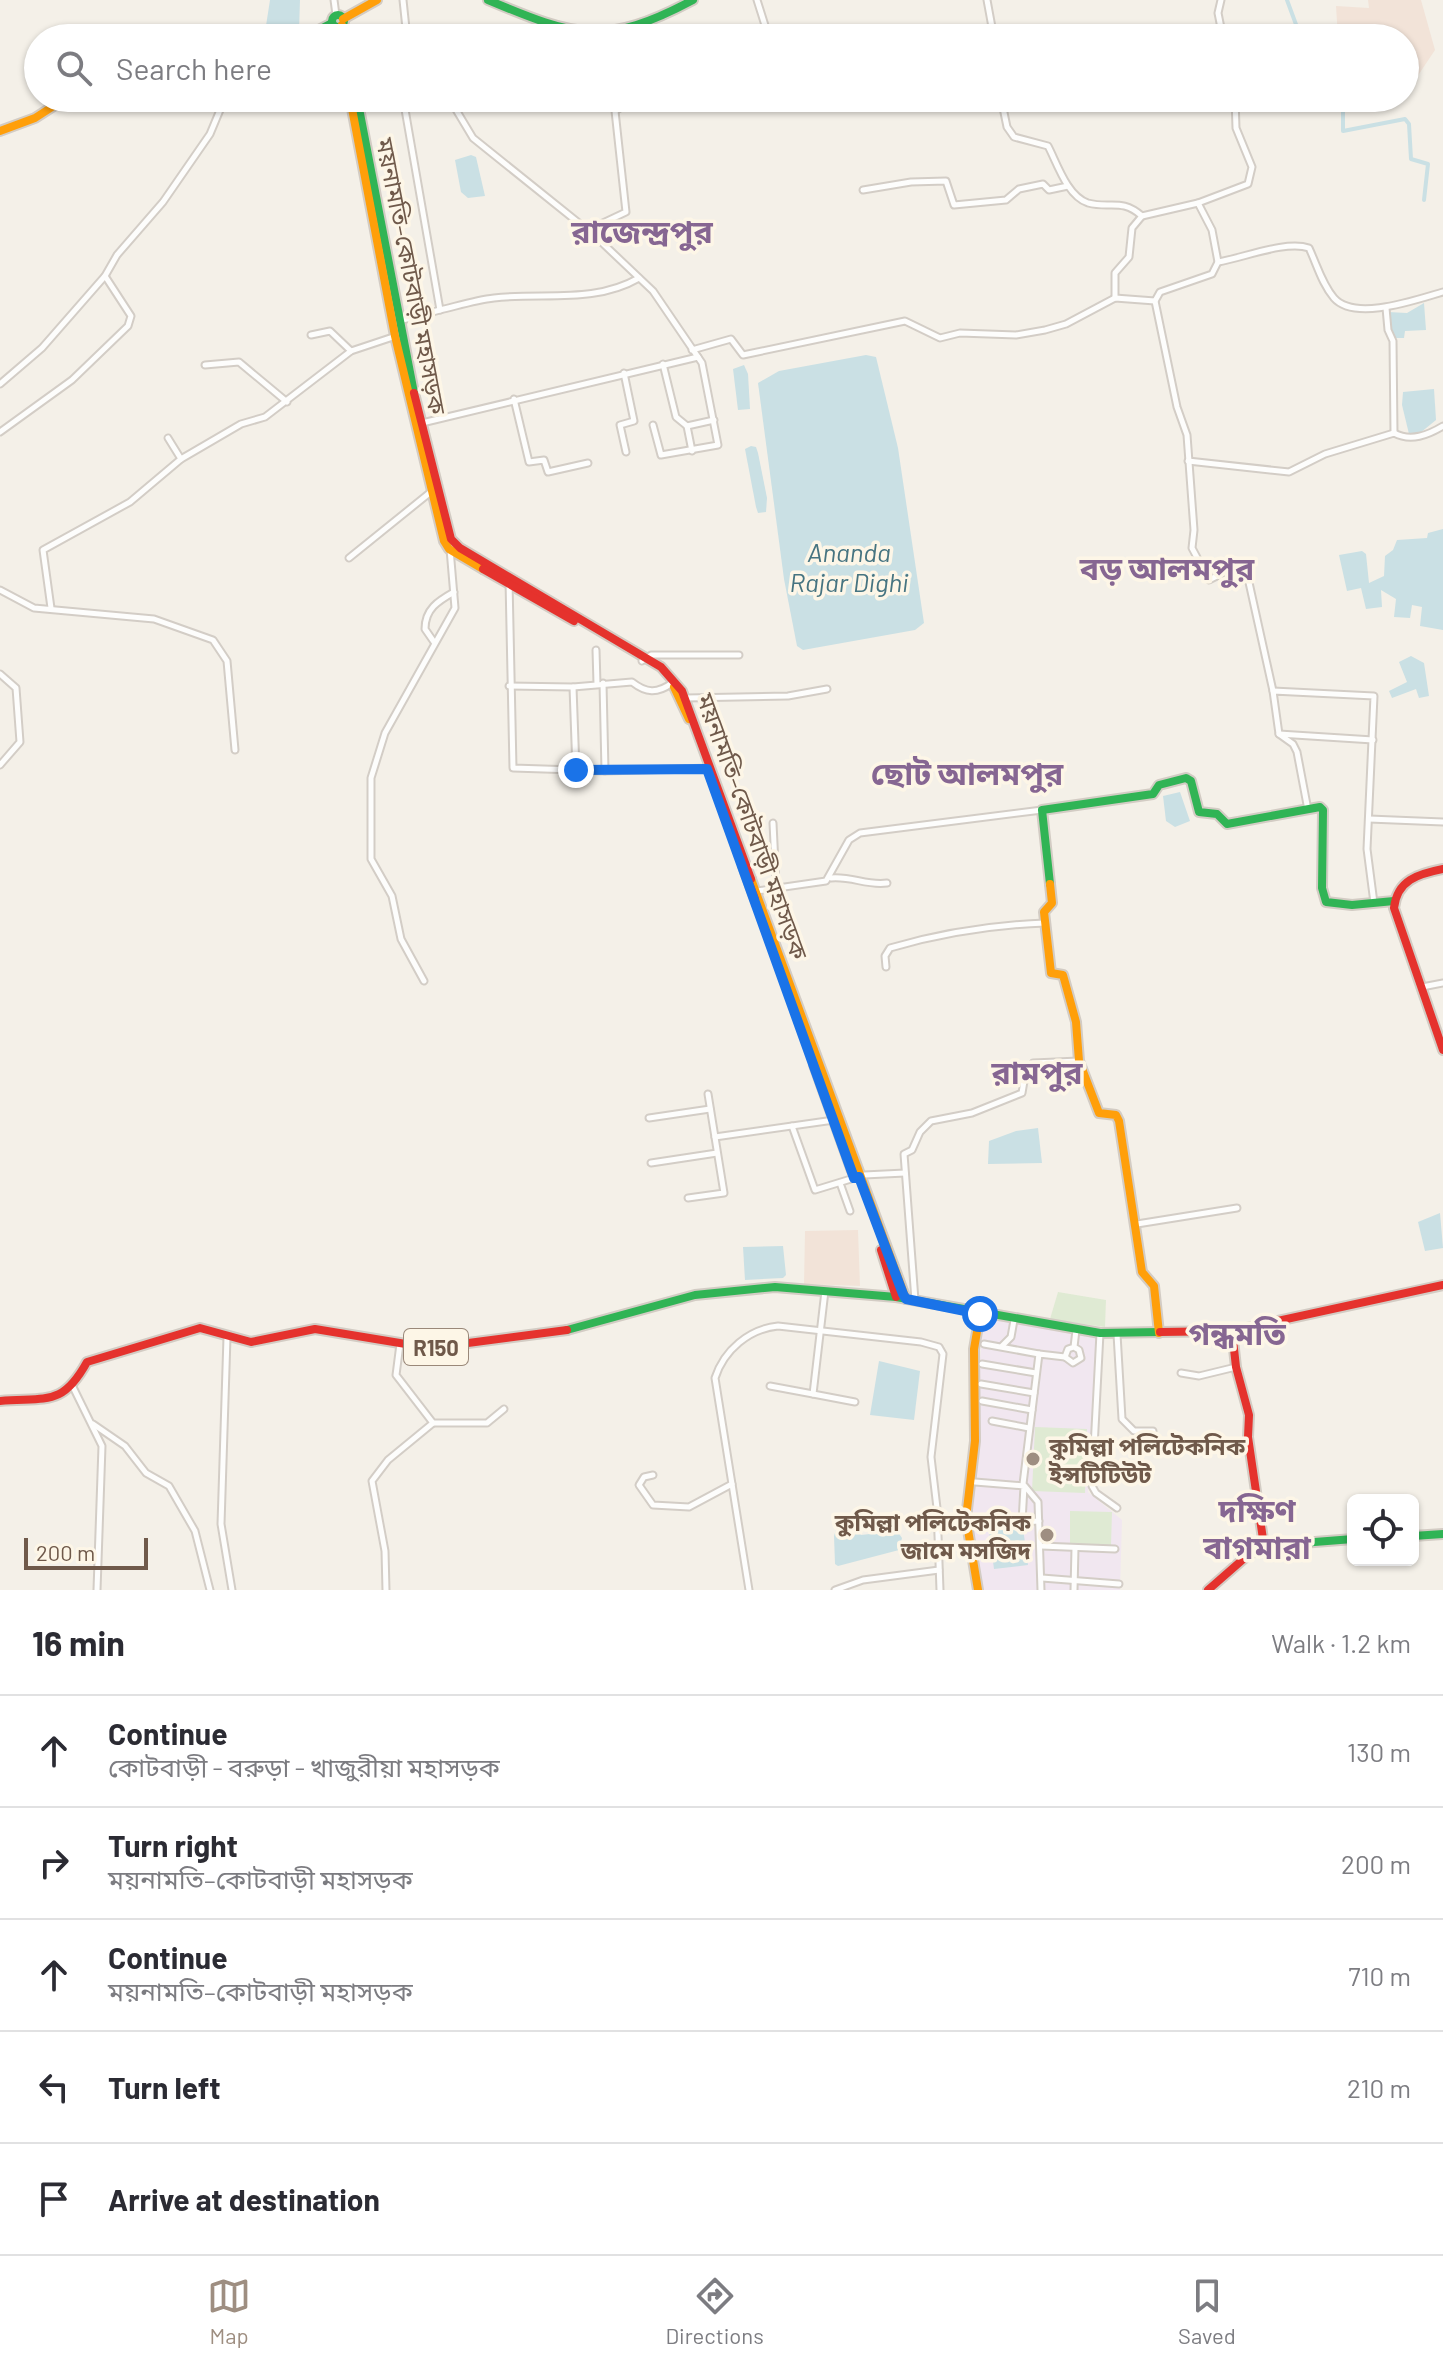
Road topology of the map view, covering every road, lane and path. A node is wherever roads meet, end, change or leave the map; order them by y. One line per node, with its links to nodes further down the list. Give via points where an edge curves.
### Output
1 (334, 0): 9 (street)
2 (374, 0): 9 (main road)
3 (403, 0): 12 (street)
4 (488, 0): 13 (main road)
5 (693, 0): 14 (main road)
6 (757, 0): 15 (street)
7 (987, 0): 16 (street)
8 (1221, 0): 17 (street)
9 (338, 21): 10 (main road); 11 (main road)
10 (332, 24)
11 (339, 24)
12 (406, 24)
13 (544, 24)
14 (649, 24)
15 (765, 24)
16 (991, 24)
17 (1220, 24)
18 (44, 112): 27 (main road)
19 (219, 112): 35 (street, via 163,202)
20 (353, 112): 31 (main road, ময়নামতি–কোটবাড়ী মহাসড়ক)
21 (359, 112): 31 (main road, ময়নামতি–কোটবাড়ী মহাসড়ক)
22 (405, 112): 41 (street)
23 (457, 112): 33 (street, via 473,138)
24 (615, 112): 33 (street, via 626,212)
25 (1004, 112): 28 (street, via 1014,137 1048,146)
26 (1235, 112): 30 (street, via 1251,179)
27 (0, 131)
28 (1068, 186): 29 (street, via 1049,190 1043,184 1019,189 1006,200 954,205 946,181); 32 (street, via 1086,202 1129,205)
29 (863, 190)
30 (1198, 203): 32 (street); 34 (street, via 1212,230)
31 (376, 216): 42 (main road, ময়নামতি–কোটবাড়ী মহাসড়ক); 44 (main road, ময়নামতি–কোটবাড়ী মহাসড়ক)
32 (1142, 216): 38 (street, via 1132,228 1129,257 1115,273)
33 (587, 230): 36 (street)
34 (1218, 262): 39 (street, via 1212,274 1160,292); 40 (street, via 1304,246 1343,306)
35 (105, 276): 51 (street, via 42,348); 59 (street, via 131,316 128,326 72,380)
36 (639, 278): 41 (street, via 618,290 594,294 493,298); 45 (street)
37 (1443, 292): 40 (street)
38 (1115, 298): 39 (street); 45 (street, via 1066,324 1016,335 960,333 940,338 905,321 743,355 731,339)
39 (1155, 301): 65 (street, via 1187,435)
40 (1386, 308): 60 (street, via 1393,341)
41 (440, 310): 42 (street)
42 (399, 321): 44 (main road, ময়নামতি–কোটবাড়ী মহাসড়ক)
43 (311, 335): 46 (street, via 330,331)
44 (398, 335): 46 (street); 55 (main road, ময়নামতি–কোটবাড়ী মহাসড়ক); 67 (main road, ময়নামতি–কোটবাড়ী মহাসড়ক)
45 (692, 350): 47 (street)
46 (351, 351): 53 (street)
47 (698, 357): 48 (street); 54 (street)
48 (663, 364): 50 (street); 57 (street, via 676,417)
49 (205, 365): 53 (street, via 239,362)
50 (624, 373): 52 (street); 63 (street, via 634,421 620,425)
51 (0, 384)
52 (514, 399): 55 (street); 66 (street, via 529,462 544,460 548,472)
53 (287, 402): 64 (street)
54 (714, 420): 57 (street); 62 (street, via 718,445)
55 (421, 423): 68 (main road, ময়নামতি–কোটবাড়ী মহাসড়ক)
56 (653, 425): 62 (street, via 661,455)
57 (687, 426): 62 (street)
58 (1443, 426): 60 (street, via 1422,436)
59 (0, 432)
60 (1394, 433): 65 (street, via 1325,454 1289,472)
61 (168, 438): 64 (street)
62 (692, 451)
63 (626, 452)
64 (181, 459): 73 (street, via 130,502 43,550)
65 (1188, 461): 84 (street, via 1193,552 1209,580 1241,566 1248,578)
66 (588, 463)
67 (433, 490): 68 (main road, ময়নামতি–কোটবাড়ী মহাসড়ক, via 444,541); 69 (street)
68 (452, 547): 70 (main road, ময়নামতি–কোটবাড়ী মহাসড়ক); 72 (street)
69 (349, 558)
70 (510, 581): 77 (main road, ময়নামতি–কোটবাড়ী মহাসড়ক); 81 (street)
71 (0, 590): 73 (street, via 34,608)
72 (454, 592): 74 (street, via 455,608); 74 (street, via 438,601 426,618 425,629)
73 (51, 608): 88 (street, via 154,619 219,645 230,680)
74 (434, 642): 107 (street, via 385,733 371,778 371,859 392,896 401,939)
75 (596, 650): 80 (street)
76 (739, 655): 77 (street)
77 (644, 659): 79 (main road, ময়নামতি–কোটবাড়ী মহাসড়ক); 85 (main road, ময়নামতি–কোটবাড়ী মহাসড়ক, via 675,679)
78 (0, 674): 89 (street, via 16,688 20,742)
79 (672, 683): 80 (street, via 657,692 632,682); 90 (main road, ময়নামতি–কোটবাড়ী মহাসড়ক)
80 (600, 684): 82 (street); 92 (street)
81 (509, 686): 82 (street); 91 (street, via 513,768)
82 (573, 687): 91 (street)
83 (827, 689): 85 (street, via 788,696)
84 (1273, 691): 86 (street); 87 (street, via 1374,696)
85 (686, 698): 90 (main road, ময়নামতি–কোটবাড়ী মহাসড়ক)
86 (1279, 734): 87 (street); 94 (street, via 1297,752)
87 (1373, 740): 95 (street)
88 (235, 750)
89 (0, 765)
90 (709, 768): 92 (street); 102 (main road, ময়নামতি–কোটবাড়ী মহাসড়ক); 115 (main road, ময়নামতি–কোটবাড়ী মহাসড়ক)
91 (576, 770): 92 (street)
92 (605, 771)
93 (1042, 810): 94 (main road, via 1153,794 1159,785 1186,778 1199,812 1217,814 1227,824); 99 (street, via 860,833 849,840); 105 (main road, via 1052,903 1044,912)
94 (1308, 810): 104 (main road, via 1323,810 1326,902)
95 (1369, 819): 96 (street); 104 (street, via 1367,856)
96 (1443, 822)
97 (773, 823): 101 (street)
98 (1443, 869): 103 (main road, via 1408,879)
99 (830, 878): 100 (street); 101 (street)
100 (887, 883)
101 (776, 885): 102 (street)
102 (757, 891): 121 (main road, ময়নামতি–কোটবাড়ী মহাসড়ক)
103 (1394, 901): 104 (main road); 109 (main road)
104 (1374, 904)
105 (1045, 923): 106 (street, via 923,938 888,949); 111 (main road, via 1051,973 1063,975 1074,1012)
106 (886, 967)
107 (424, 981)
108 (1443, 983): 109 (street)
109 (1422, 987): 110 (main road)
110 (1443, 1050)
111 (1079, 1061): 120 (street, via 1038,1060 1026,1072 1022,1093 972,1113 931,1121 904,1154); 126 (main road, via 1099,1113 1118,1117)
112 (708, 1094): 113 (street)
113 (710, 1109): 114 (street); 117 (street)
114 (649, 1118)
115 (834, 1120): 116 (street); 121 (main road, ময়নামতি–কোটবাড়ী মহাসড়ক)
116 (792, 1126): 117 (street); 122 (street, via 814,1189)
117 (715, 1137): 118 (street)
118 (717, 1153): 119 (street); 123 (street, via 724,1193)
119 (651, 1163)
120 (905, 1173): 121 (street); 130 (street)
121 (856, 1177): 122 (street); 129 (main road, ময়নামতি–কোটবাড়ী মহাসড়ক); 130 (main road, ময়নামতি–কোটবাড়ী মহাসড়ক)
122 (840, 1183): 125 (street)
123 (688, 1198)
124 (1237, 1208): 126 (street)
125 (850, 1211)
126 (1137, 1224): 137 (main road, via 1142,1272 1154,1286)
127 (1443, 1285): 135 (main road, R150)
128 (825, 1290): 129 (main road, R150); 134 (street); 141 (main road, R150, via 775,1287 709,1293 570,1330 430,1348)
129 (896, 1297): 130 (main road, R150)
130 (911, 1300): 131 (main road, R150)
131 (980, 1314): 132 (main road, R150); 192 (main road, via 966,1518)
132 (1014, 1320): 133 (main road, R150); 140 (street)
133 (1076, 1330): 136 (main road, R150); 144 (street)
134 (821, 1331): 156 (street); 169 (street, via 763,1328 735,1347 719,1367 715,1378); 182 (street, via 921,1342 939,1347 943,1354 931,1457)
135 (1232, 1331): 137 (main road, R150); 149 (main road)
136 (1100, 1333): 138 (main road, R150); 171 (street, via 1092,1486)
137 (1159, 1333): 138 (main road, R150)
138 (1117, 1334): 166 (street, via 1122,1419 1134,1431)
139 (227, 1337): 141 (main road, R150, via 251,1342 315,1329); 154 (main road, R150, via 200,1328 96,1357 80,1370); 187 (street, via 221,1524)
140 (1011, 1337): 143 (street); 145 (street)
141 (400, 1344): 163 (street, via 396,1375)
142 (984, 1344): 143 (street)
143 (1001, 1347): 145 (street)
144 (1074, 1347): 147 (street); 147 (street, via 1081,1353 1078,1362)
145 (1020, 1351): 146 (street)
146 (1039, 1354): 147 (street); 150 (street)
147 (1065, 1357)
148 (982, 1364): 150 (street)
149 (1236, 1367): 151 (street, via 1199,1376); 179 (main road, via 1249,1415)
150 (1036, 1373): 155 (street)
151 (1181, 1373)
152 (981, 1384): 155 (street)
153 (770, 1386): 156 (street)
154 (73, 1387): 157 (main road, via 51,1398); 164 (street)
155 (1034, 1393): 161 (street)
156 (813, 1394): 159 (street)
157 (0, 1401)
158 (982, 1401): 161 (street)
159 (855, 1402)
160 (504, 1409): 163 (street, via 487,1423)
161 (1032, 1410): 165 (street)
162 (992, 1421): 165 (street)
163 (433, 1423): 188 (street, via 388,1460 372,1481)
164 (93, 1424): 185 (street, via 104,1466); 186 (street, via 125,1446 146,1473 169,1486 195,1531)
165 (1029, 1428): 170 (street)
166 (1153, 1431)
167 (653, 1475): 169 (street, via 639,1485 653,1505 689,1507)
168 (975, 1482): 170 (street)
169 (732, 1484): 189 (street)
170 (1024, 1486): 172 (street, via 1036,1497); 173 (street)
171 (1117, 1508)
172 (1039, 1521): 173 (street); 178 (street)
173 (1022, 1522): 174 (street)
174 (977, 1525)
175 (1443, 1534): 176 (main road)
176 (1419, 1536)
177 (1347, 1539): 179 (main road)
178 (1041, 1546): 180 (street); 183 (street)
179 (1264, 1546): 195 (main road)
180 (1075, 1548): 181 (street); 194 (street)
181 (1115, 1549)
182 (939, 1570): 190 (street, via 863,1580); 191 (street)
183 (1042, 1578): 184 (street); 193 (street)
184 (1119, 1584)
185 (97, 1590)
186 (210, 1590)
187 (232, 1590)
188 (386, 1590)
189 (749, 1590)
190 (835, 1590)
191 (940, 1590)
192 (978, 1590)
193 (1041, 1590)
194 (1074, 1590)
195 (1208, 1590)

